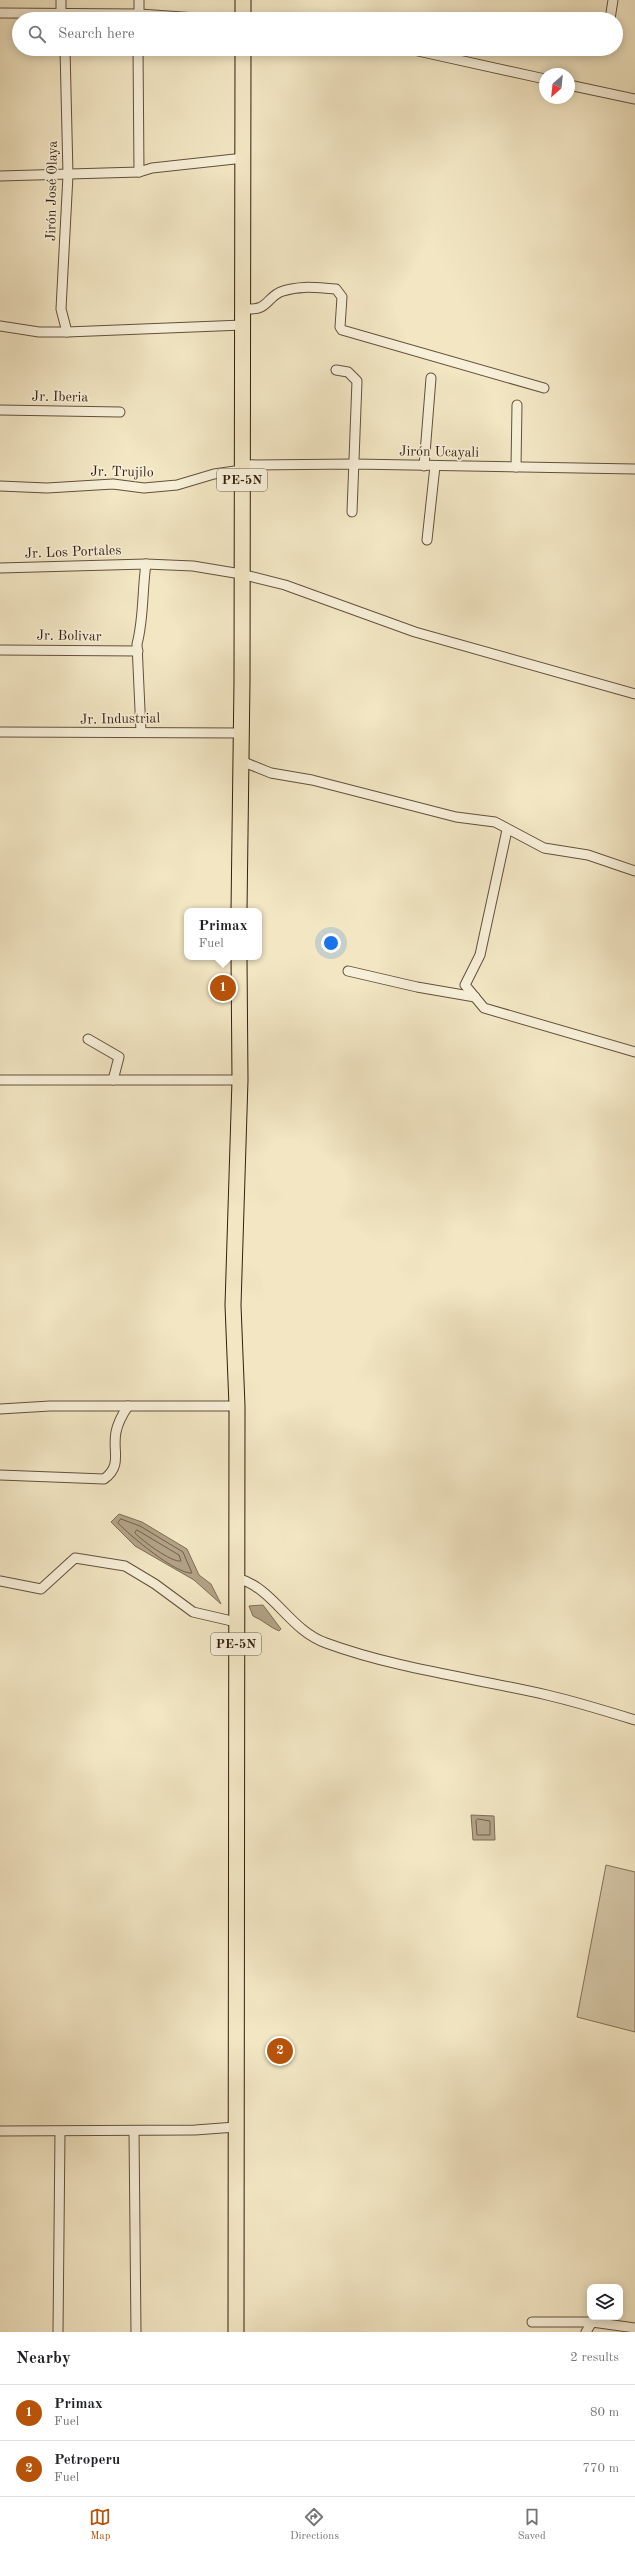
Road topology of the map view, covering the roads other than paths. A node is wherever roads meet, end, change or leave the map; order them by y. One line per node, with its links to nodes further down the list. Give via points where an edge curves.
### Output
1 (61, 0): 5 (street)
2 (139, 0): 6 (street)
3 (243, 0): 7 (highway)
4 (613, 0): 8 (street)
5 (61, 12)
6 (139, 12)
7 (243, 12)
8 (611, 12)
9 (0, 13): 10 (street)
10 (12, 14)
11 (65, 56): 20 (street, Jirón José Olaya)
12 (138, 56): 19 (street)
13 (243, 56): 18 (highway, PE-5N)
14 (441, 56): 15 (street)
15 (539, 78)
16 (575, 85): 17 (street)
17 (635, 99)
18 (244, 158): 19 (street, via 152,168); 22 (highway, PE-5N)
19 (139, 172): 20 (street)
20 (68, 175): 21 (street); 25 (street, Jirón José Olaya, via 66,240 61,282 61,309)
21 (0, 176)
22 (243, 308): 23 (highway, PE-5N); 28 (street, via 252,310 262,307 281,291 297,287 336,289 342,297 342,330)
23 (243, 325): 25 (street); 36 (highway, PE-5N)
24 (0, 326): 25 (street, via 39,332)
25 (67, 332)
26 (336, 370): 32 (street, via 348,372 357,381)
27 (431, 378): 33 (street)
28 (544, 388)
29 (516, 404): 35 (street)
30 (0, 410): 31 (street, Jr. Iberia)
31 (120, 412)
32 (354, 464): 33 (street, Jirón Ucayali); 36 (street, Jirón Ucayali); 39 (street)
33 (424, 466): 34 (street, Jirón Ucayali)
34 (435, 466): 35 (street, Jirón Ucayali); 40 (street)
35 (516, 467): 37 (street, Jirón Ucayali)
36 (242, 468): 38 (street, Jr. Trujilo, via 177,485 144,488 113,484 48,488); 43 (highway, PE-5N)
37 (635, 469)
38 (0, 486)
39 (352, 512)
40 (427, 540)
41 (146, 564): 42 (street, Jr. Los Portales); 43 (street, Jr. Los Portales, via 193,566); 45 (street)
42 (0, 568)
43 (241, 574): 46 (street, Jr. Los Portales, via 285,585 415,632); 49 (highway, PE-5N)
44 (0, 650): 45 (street, Jr. Bolivar)
45 (138, 651): 48 (street)
46 (635, 694)
47 (0, 732): 48 (street, Jr. Industrial)
48 (141, 732): 49 (street, Jr. Industrial)
49 (241, 733): 50 (highway, PE-5N)
50 (241, 761): 51 (street, via 271,773 312,780 456,817 495,822); 53 (highway, PE-5N)
51 (507, 830): 52 (street, via 544,848 588,856); 56 (street, via 480,955 465,985)
52 (635, 871)
53 (239, 908)
54 (239, 960): 61 (highway, PE-5N)
55 (348, 971): 56 (street)
56 (475, 997): 58 (street, via 484,1008)
57 (88, 1040): 60 (street, via 121,1057)
58 (635, 1052)
59 (0, 1080): 60 (street)
60 (113, 1080): 61 (street)
61 (240, 1080): 63 (highway, PE-5N, via 233,1284)
62 (128, 1406): 63 (street); 64 (street); 65 (street, via 120,1417 116,1434 116,1464 112,1473 104,1479)
63 (238, 1406): 66 (highway, PE-5N)
64 (0, 1408)
65 (0, 1475)
66 (237, 1578): 68 (highway, PE-5N); 69 (street, via 265,1591 302,1629 325,1643 470,1681 547,1696)
67 (0, 1581): 68 (street, via 41,1589 75,1558 125,1566 193,1612)
68 (236, 1622): 70 (highway, PE-5N)
69 (635, 1720)
70 (236, 2127): 72 (street); 79 (highway, PE-5N)
71 (0, 2131): 73 (street)
72 (134, 2131): 73 (street); 78 (street)
73 (60, 2132): 77 (street)
74 (532, 2322): 75 (street)
75 (592, 2322): 76 (street); 80 (street)
76 (635, 2328)
77 (58, 2332)
78 (136, 2332)
79 (236, 2332)
80 (586, 2332)

